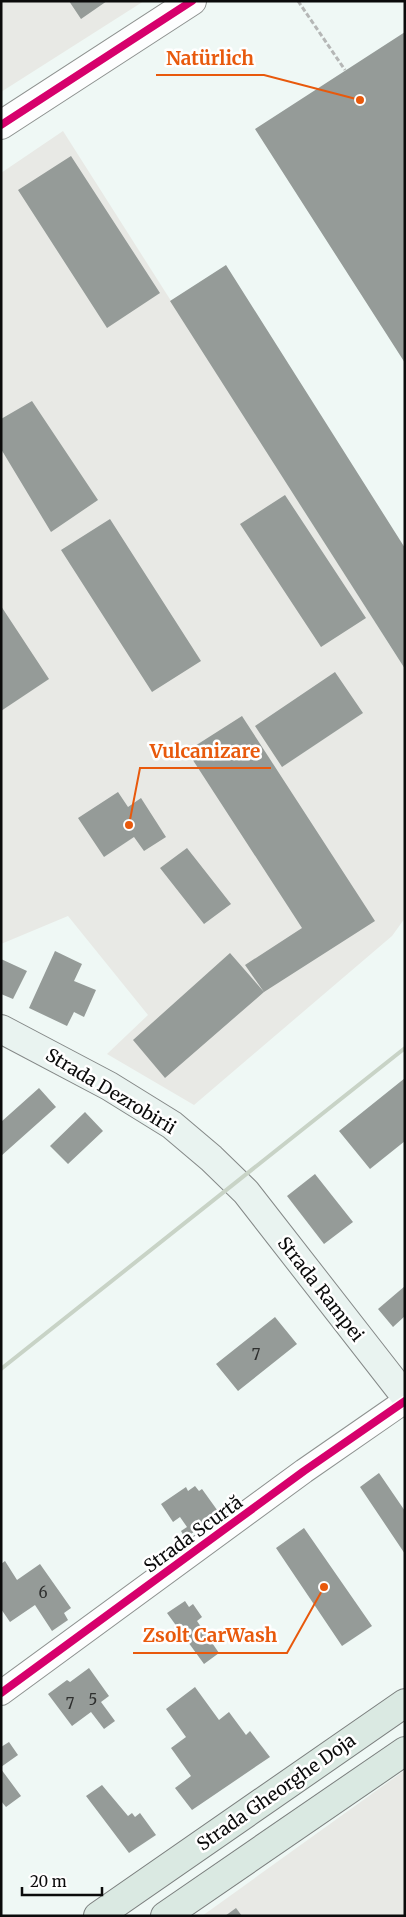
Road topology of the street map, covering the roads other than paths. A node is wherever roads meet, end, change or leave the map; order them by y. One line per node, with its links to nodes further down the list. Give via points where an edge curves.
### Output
1 (192, 1): 2 (street)
2 (1, 125)
3 (1, 1029): 4 (main road, Strada Dezrobirii, via 109,1086 172,1125)
4 (236, 1183): 5 (main road, Strada Rampei)
5 (405, 1396)
6 (405, 1401): 7 (street, Strada Scurtă)
7 (1, 1692)
8 (405, 1703): 10 (main road, Strada Gheorghe Doja)
9 (405, 1750): 11 (main road)
10 (98, 1916)
11 (165, 1916)

